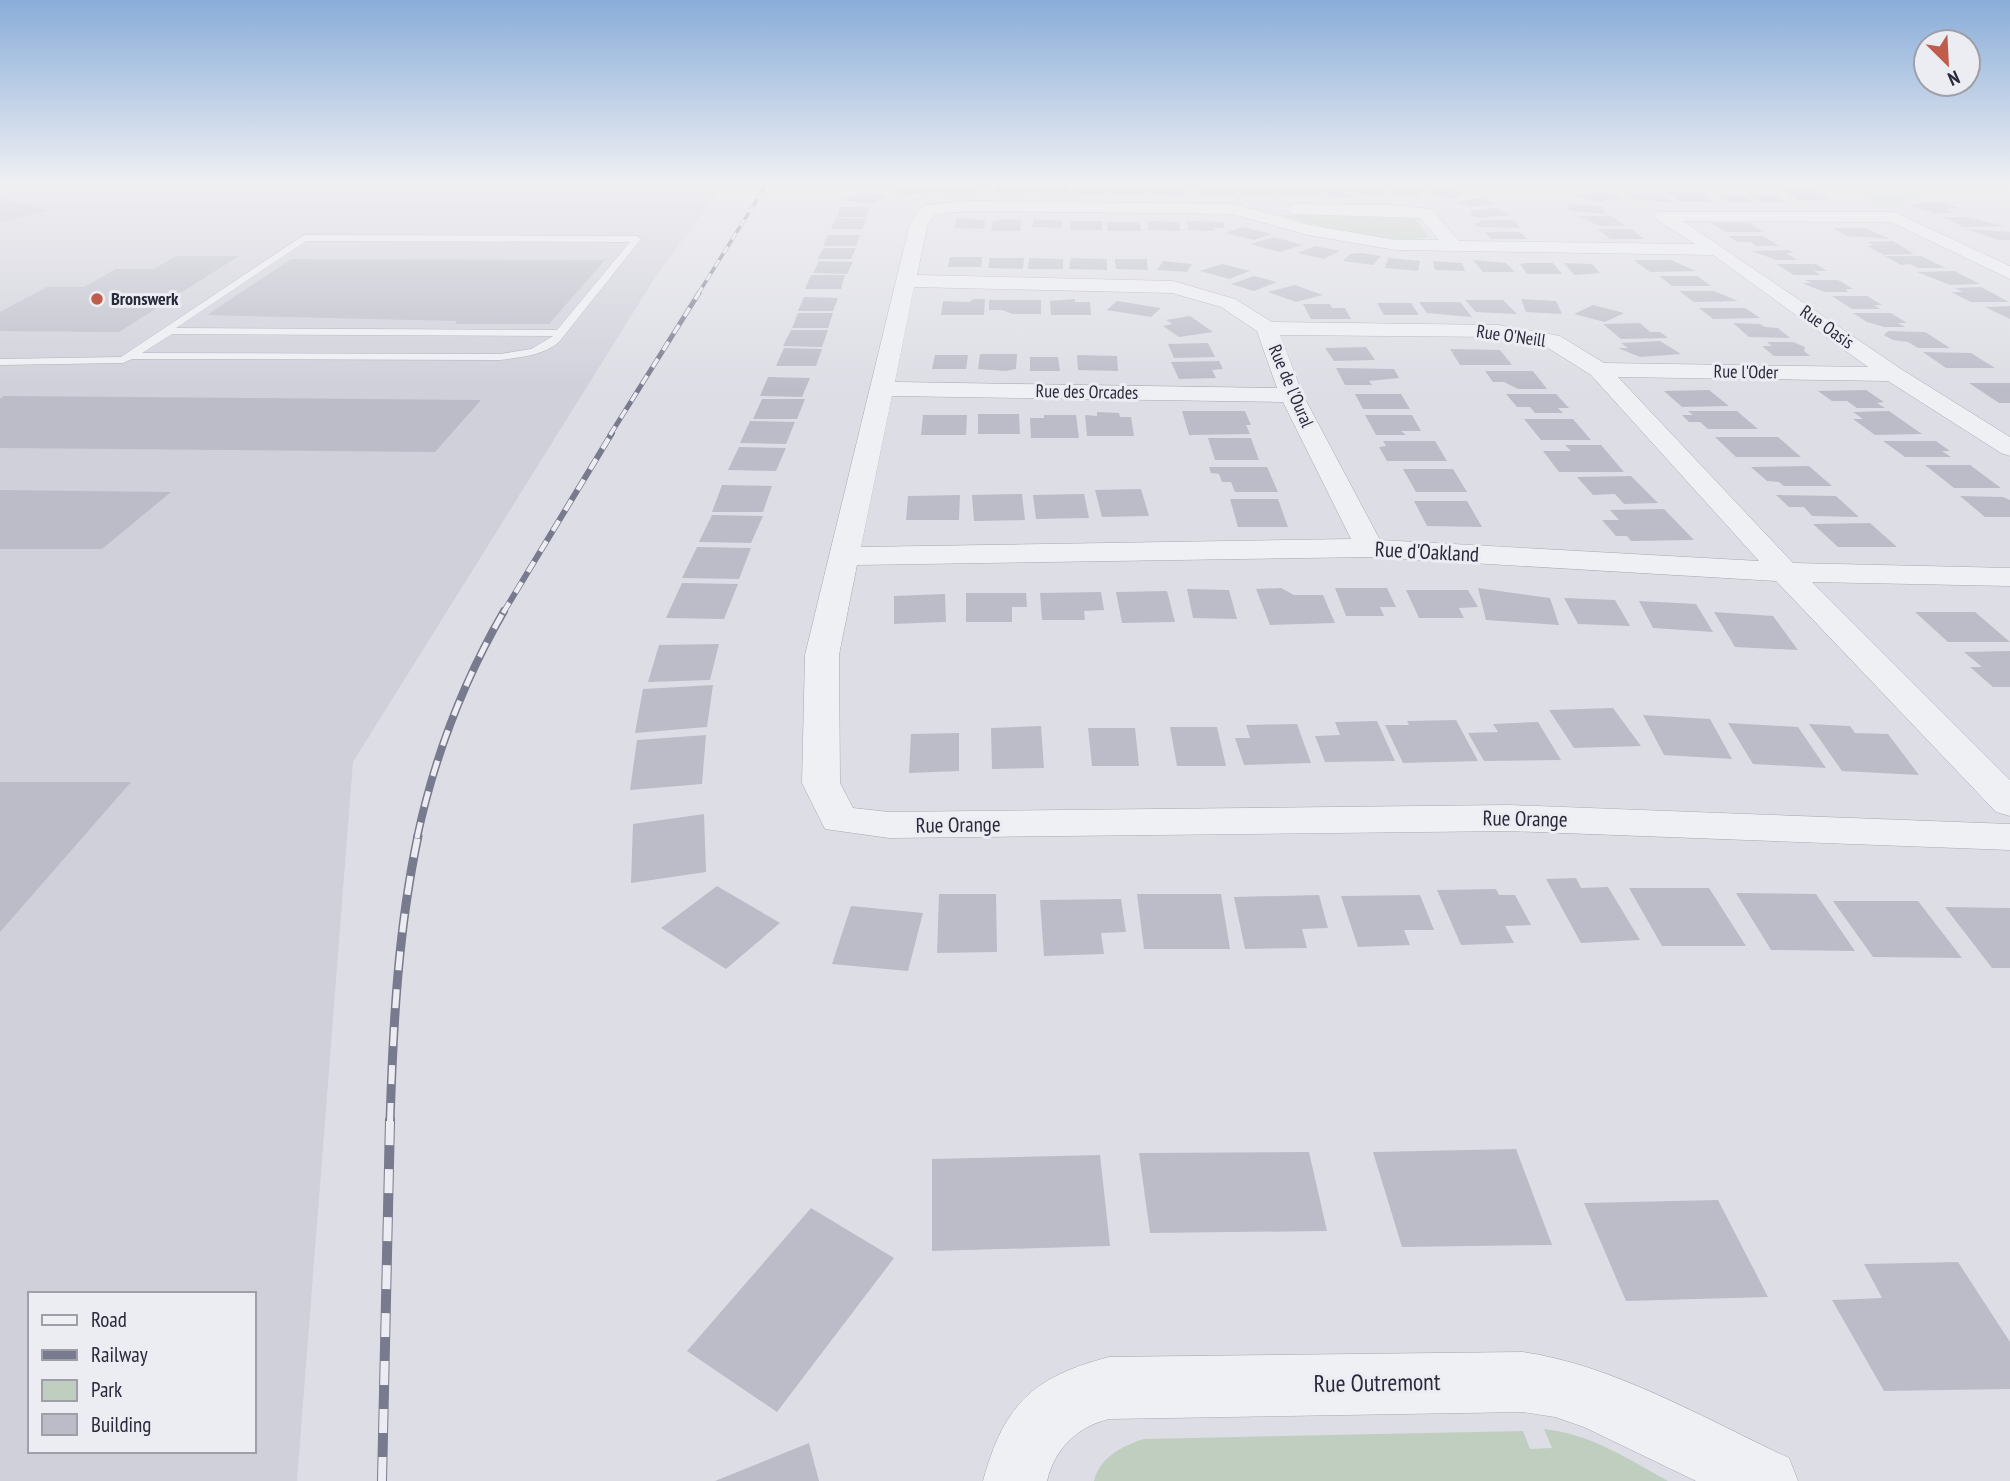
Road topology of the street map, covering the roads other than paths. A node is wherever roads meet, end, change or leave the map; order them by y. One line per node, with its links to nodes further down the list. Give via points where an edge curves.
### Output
1 (284, 251): 9 (lane)
2 (627, 251): 10 (lane)
3 (913, 251): 7 (street, Rue Orange)
4 (1719, 251): 14 (street, Rue Oasis)
5 (1965, 251): 6 (street, Rue Oasis)
6 (2010, 273)
7 (907, 281): 8 (street, Rue de l'Oural, via 1173,287 1228,303); 15 (street, Rue Orange)
8 (1267, 328): 13 (street, Rue O'Neill, via 1498,331 1552,341); 16 (street, Rue de l'Oural)
9 (170, 331): 10 (lane); 11 (lane)
10 (559, 333): 11 (lane, via 542,348 500,357)
11 (131, 356): 12 (lane, via 105,362)
12 (0, 362)
13 (1599, 370): 14 (street, Rue l'Oder); 20 (street, Rue O'Neill)
14 (1893, 374): 17 (street, Rue Oasis)
15 (883, 389): 16 (street, Rue des Orcades); 19 (street, Rue Orange)
16 (1291, 394): 18 (street, Rue de l'Oural)
17 (2010, 448)
18 (1370, 548): 19 (street, Rue d'Oakland); 20 (street, Rue d'Oakland)
19 (843, 556): 23 (street, Rue Orange, via 822,655 821,783 839,820 889,825 1509,818)
20 (1785, 572): 21 (street, Rue d'Oakland); 22 (street)
21 (2010, 577)
22 (2010, 803)
23 (2010, 837)
24 (1015, 1481): 25 (street, Rue Outremont, via 1031,1439 1048,1419 1069,1401 1109,1388 1486,1381 1555,1387 1593,1399)
25 (1766, 1481)

